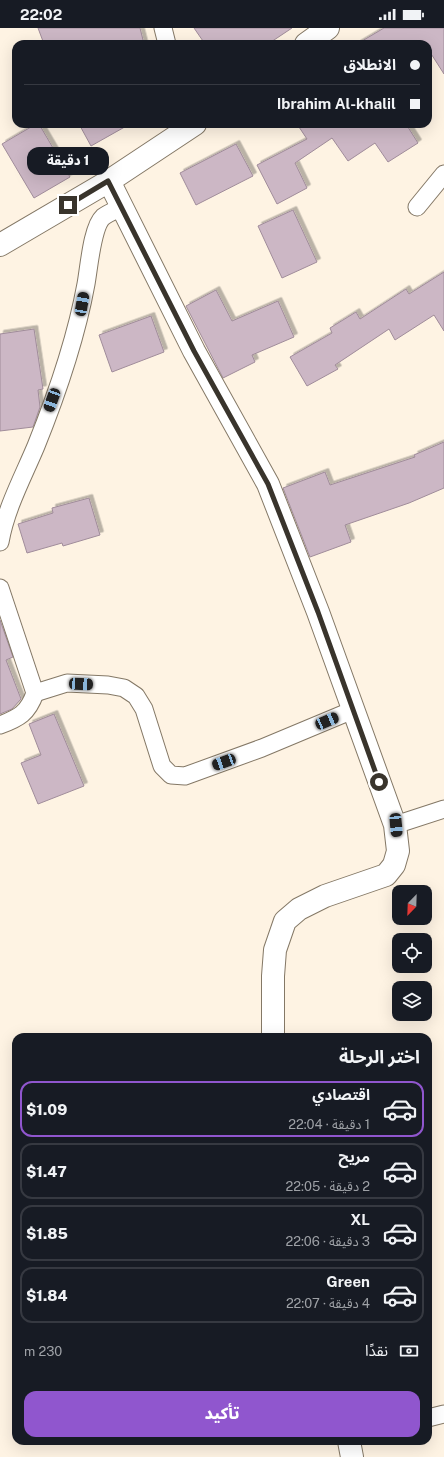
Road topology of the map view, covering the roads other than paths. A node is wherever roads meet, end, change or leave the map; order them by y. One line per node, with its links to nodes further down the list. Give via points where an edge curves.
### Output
1 (163, 28): 3 (street)
2 (328, 28): 4 (street)
3 (165, 40)
4 (312, 40)
5 (185, 128): 7 (street)
6 (444, 174): 9 (street)
7 (108, 181): 8 (street); 10 (street)
8 (122, 207): 11 (street, via 103,217 96,229 82,304 64,371); 14 (street, via 194,351 268,484 318,612)
9 (417, 207)
10 (0, 245)
11 (1, 534)
12 (0, 588): 13 (street)
13 (35, 693): 14 (street, via 67,683 124,688 136,696 144,709 162,766 171,774 186,776 262,748); 15 (street, via 24,713)
14 (352, 710): 17 (street)
15 (0, 725)
16 (444, 809): 17 (street)
17 (396, 825): 18 (street, via 398,851 394,865 386,875 325,896 299,909 285,921 275,950)
18 (273, 1033)
19 (444, 1414): 20 (street)
20 (432, 1417)
21 (350, 1445): 22 (street)
22 (352, 1457)

